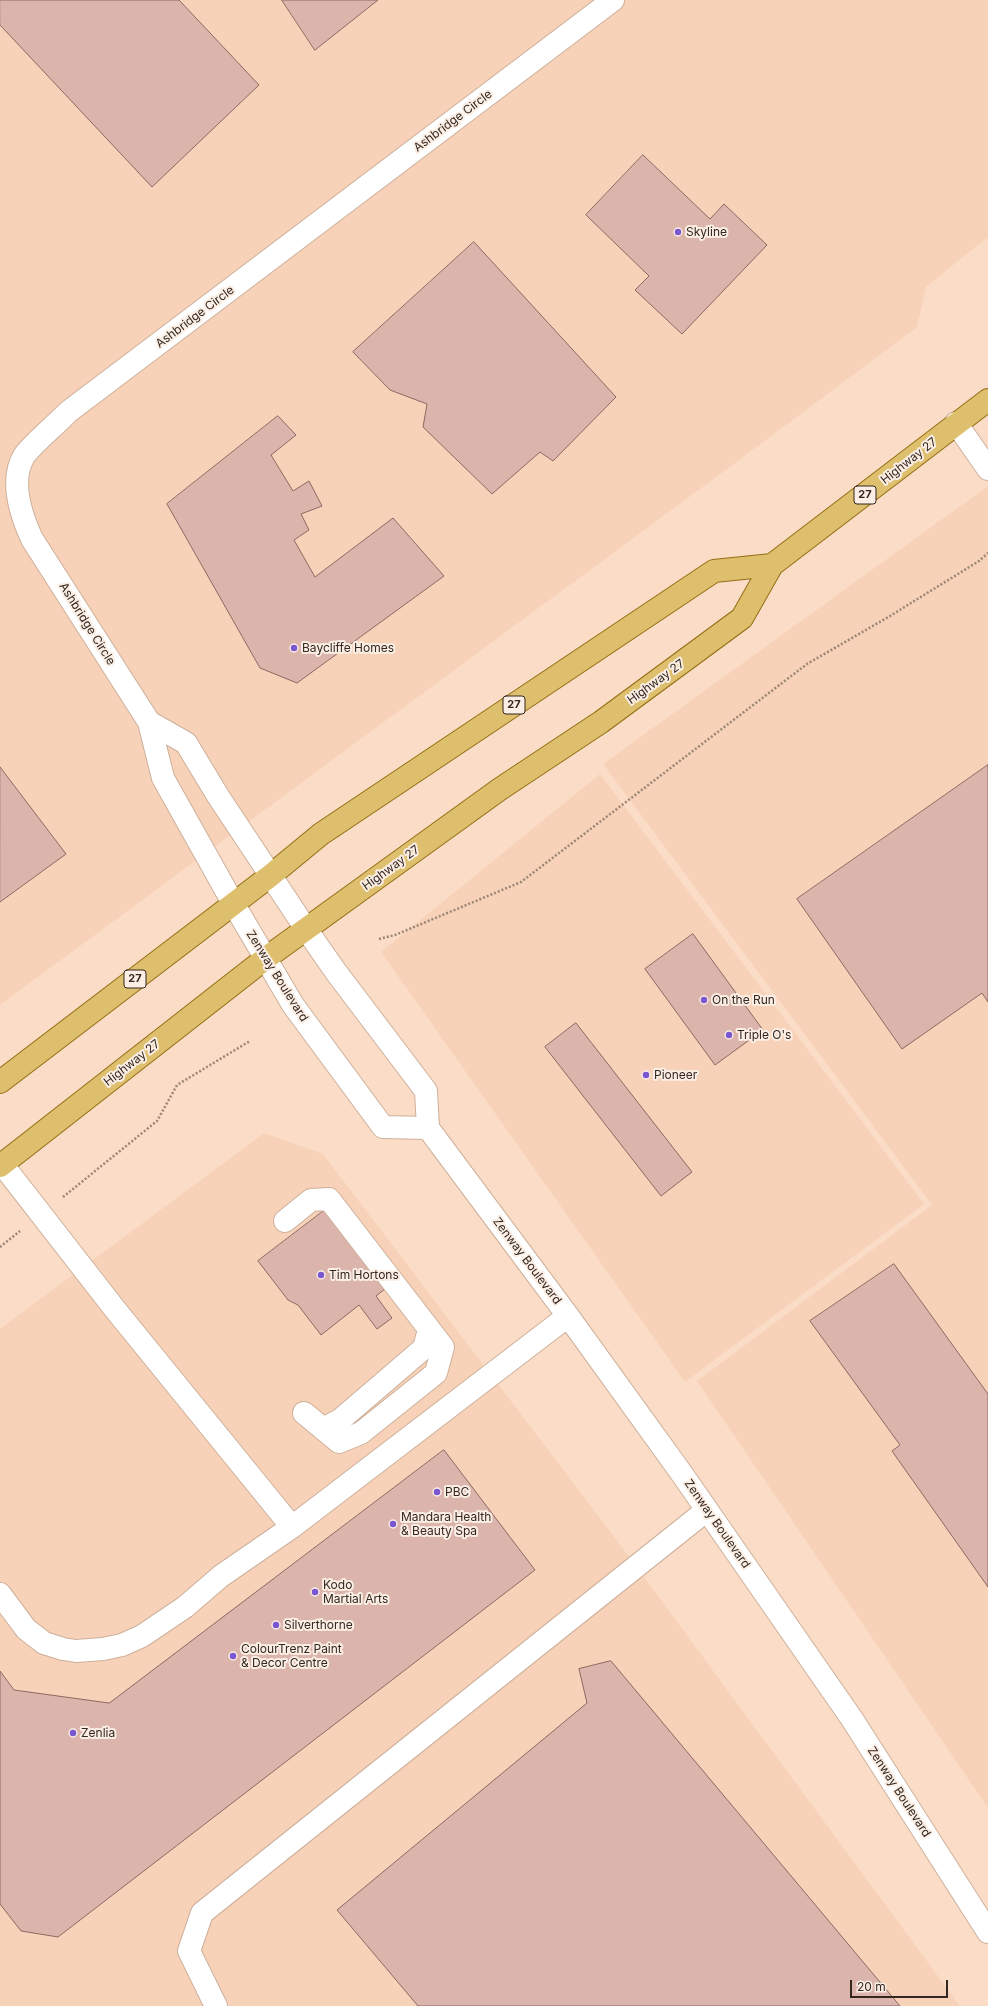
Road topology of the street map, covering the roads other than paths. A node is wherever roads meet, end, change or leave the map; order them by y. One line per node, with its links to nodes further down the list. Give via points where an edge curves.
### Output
1 (613, 0): 6 (street, Ashbridge Circle, via 68,412 24,456 17,475 19,502 26,528)
2 (988, 400): 3 (main road, Highway 27 / 27)
3 (956, 423): 4 (street); 5 (main road, Highway 27 / 27)
4 (988, 469)
5 (772, 565): 7 (main road, 27, via 714,571 321,834); 9 (main road, Highway 27 / 27, via 742,618 601,722 500,789)
6 (149, 722): 7 (street, Ashbridge Circle, via 186,743); 8 (street, Ashbridge Circle, via 163,778)
7 (270, 876): 8 (main road, 27); 9 (street, Ashbridge Circle)
8 (233, 903): 10 (street, Zenway Boulevard); 11 (main road, 27)
9 (306, 929): 10 (main road, Highway 27 / 27); 12 (street, via 426,1091)
10 (266, 958): 12 (street, Zenway Boulevard, via 293,1005 383,1127); 13 (main road, Highway 27 / 27)
11 (0, 1082)
12 (428, 1128): 15 (street, Zenway Boulevard)
13 (1, 1165): 18 (street)
14 (285, 1221): 16 (street, via 311,1200 329,1198 442,1347 436,1373 361,1433 339,1442)
15 (568, 1316): 17 (street, Zenway Boulevard); 18 (street)
16 (304, 1413)
17 (707, 1510): 20 (street, Zenway Boulevard, via 852,1719); 21 (street, via 202,1913 189,1950)
18 (292, 1527): 19 (street, via 221,1576 185,1607 142,1636 122,1645 76,1651 44,1643 26,1629)
19 (0, 1594)
20 (988, 1932)
21 (216, 2006)

